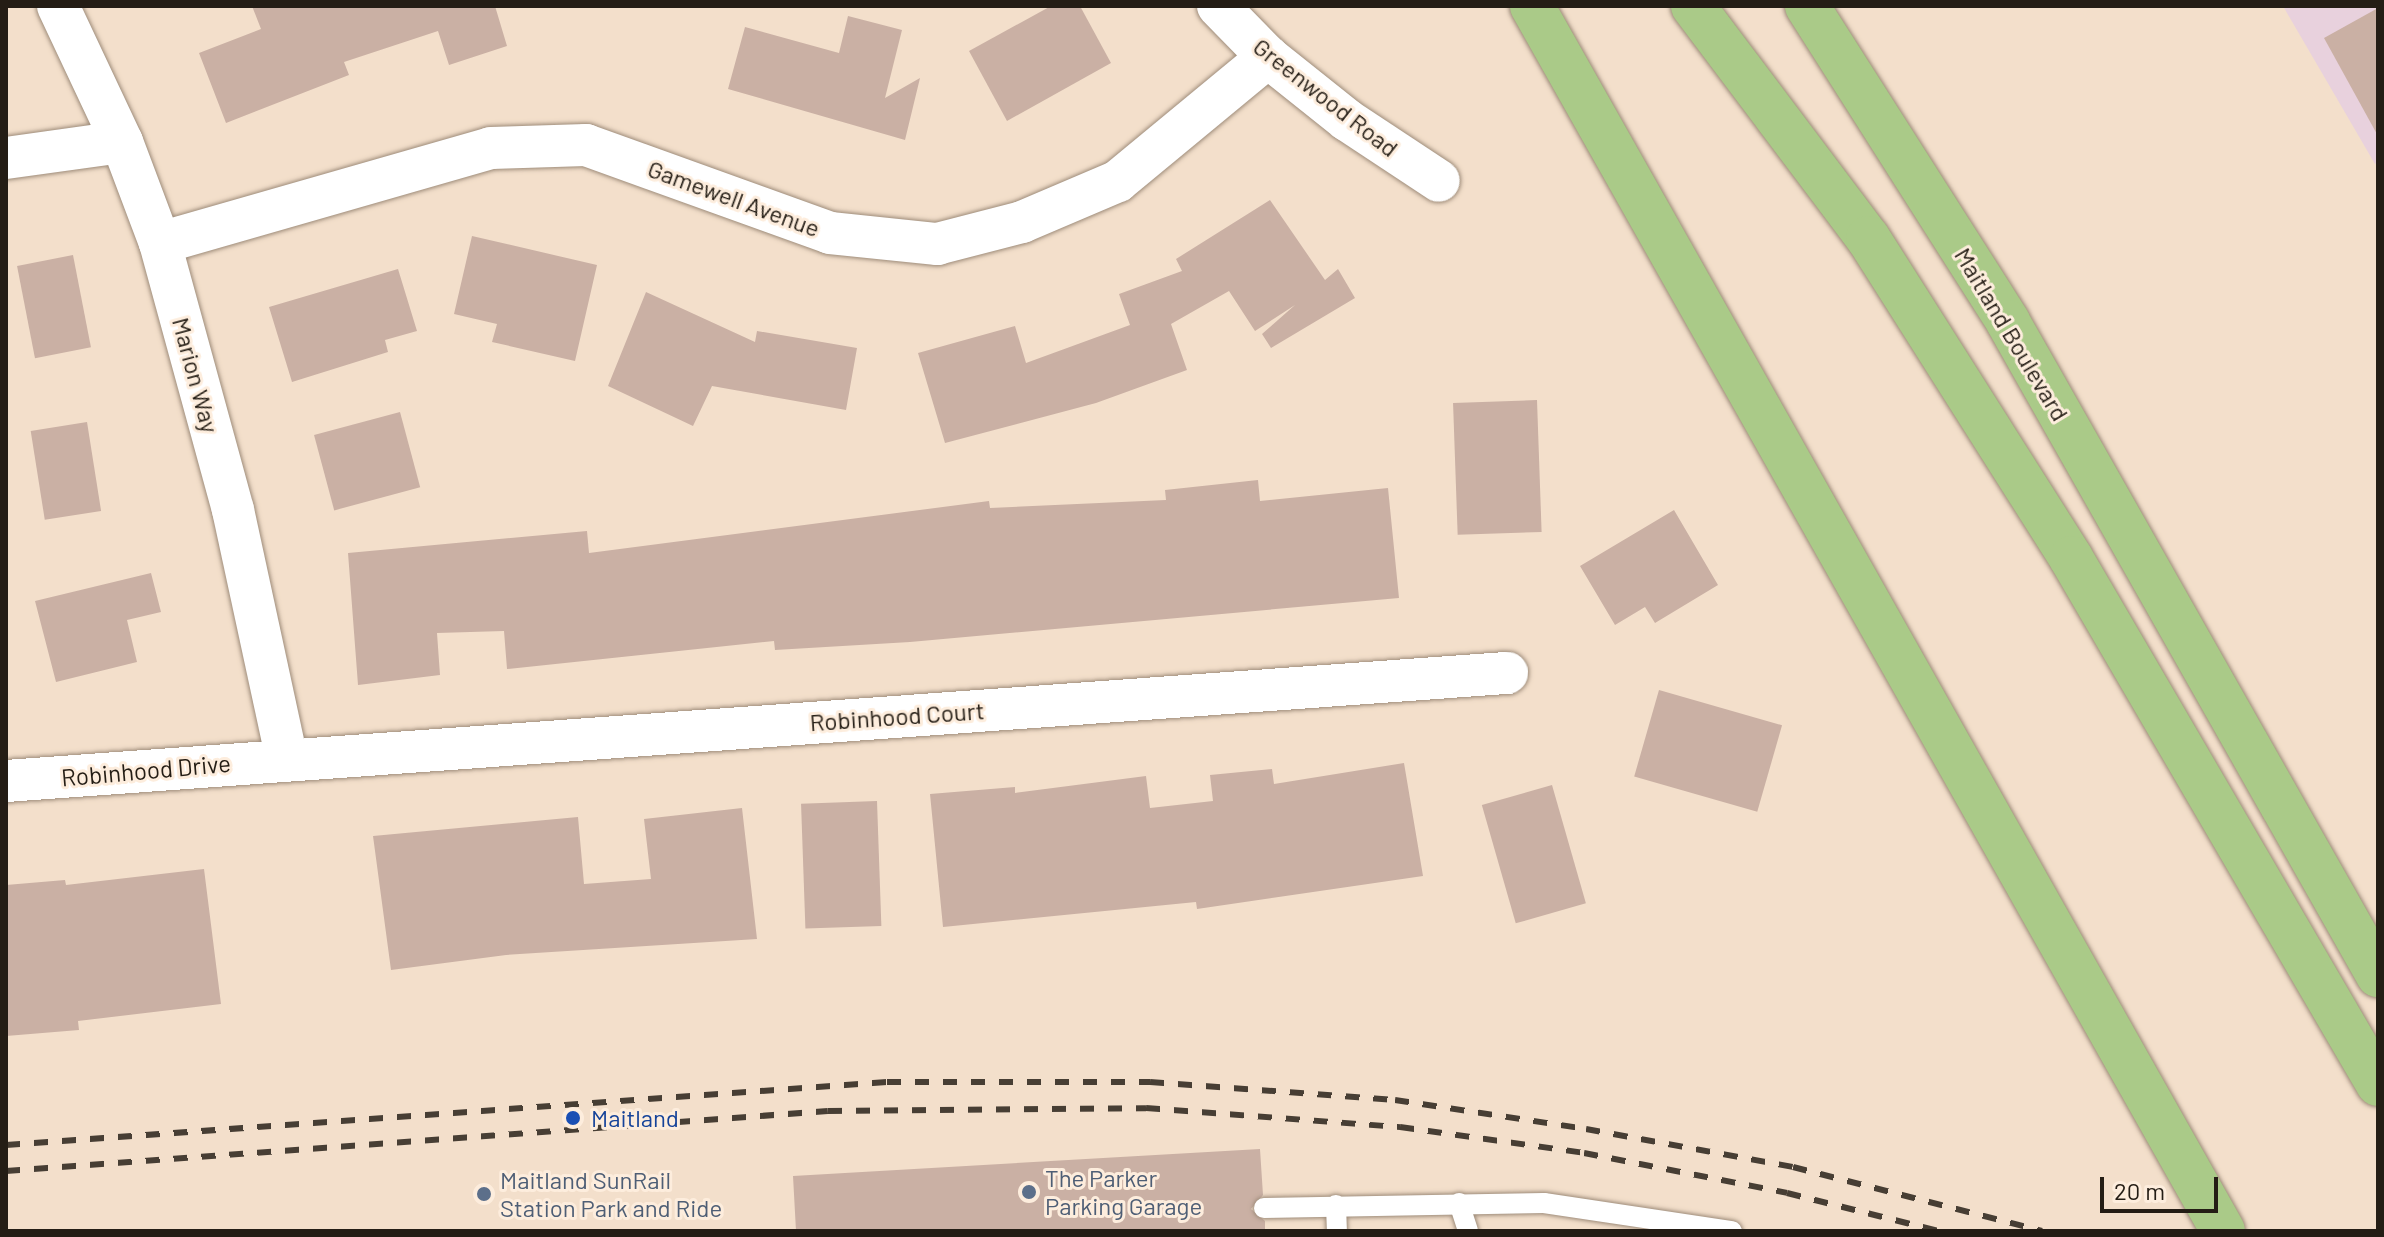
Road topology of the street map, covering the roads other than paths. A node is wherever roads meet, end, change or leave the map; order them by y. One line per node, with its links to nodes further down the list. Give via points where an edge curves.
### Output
1 (58, 6): 7 (street, Marion Way)
2 (1218, 6): 6 (street, Greenwood Road)
3 (1532, 6): 24 (main road)
4 (1693, 6): 17 (main road, via 1868,238 2054,531)
5 (1807, 6): 11 (main road, Maitland Boulevard, via 2008,322)
6 (1268, 57): 9 (street, Greenwood Road); 10 (street, Gamewell Avenue, via 1118,181 1022,222 937,244 830,233 586,145 491,148)
7 (122, 142): 8 (street); 10 (street, Marion Way)
8 (6, 158)
9 (1439, 181)
10 (160, 243): 13 (street, Marion Way, via 233,510)
11 (2205, 670): 15 (main road, via 2300,796); 16 (main road)
12 (1507, 673): 13 (street, Robinhood Court)
13 (287, 760): 14 (street, Robinhood Drive)
14 (6, 781)
15 (2378, 921)
16 (2378, 975)
17 (2378, 1084)
18 (1459, 1203): 19 (lane); 22 (lane); 23 (lane, via 1544,1203)
19 (1336, 1205): 20 (lane); 21 (lane)
20 (1264, 1208)
21 (1337, 1231)
22 (1468, 1231)
23 (1732, 1231)
24 (2223, 1231)

